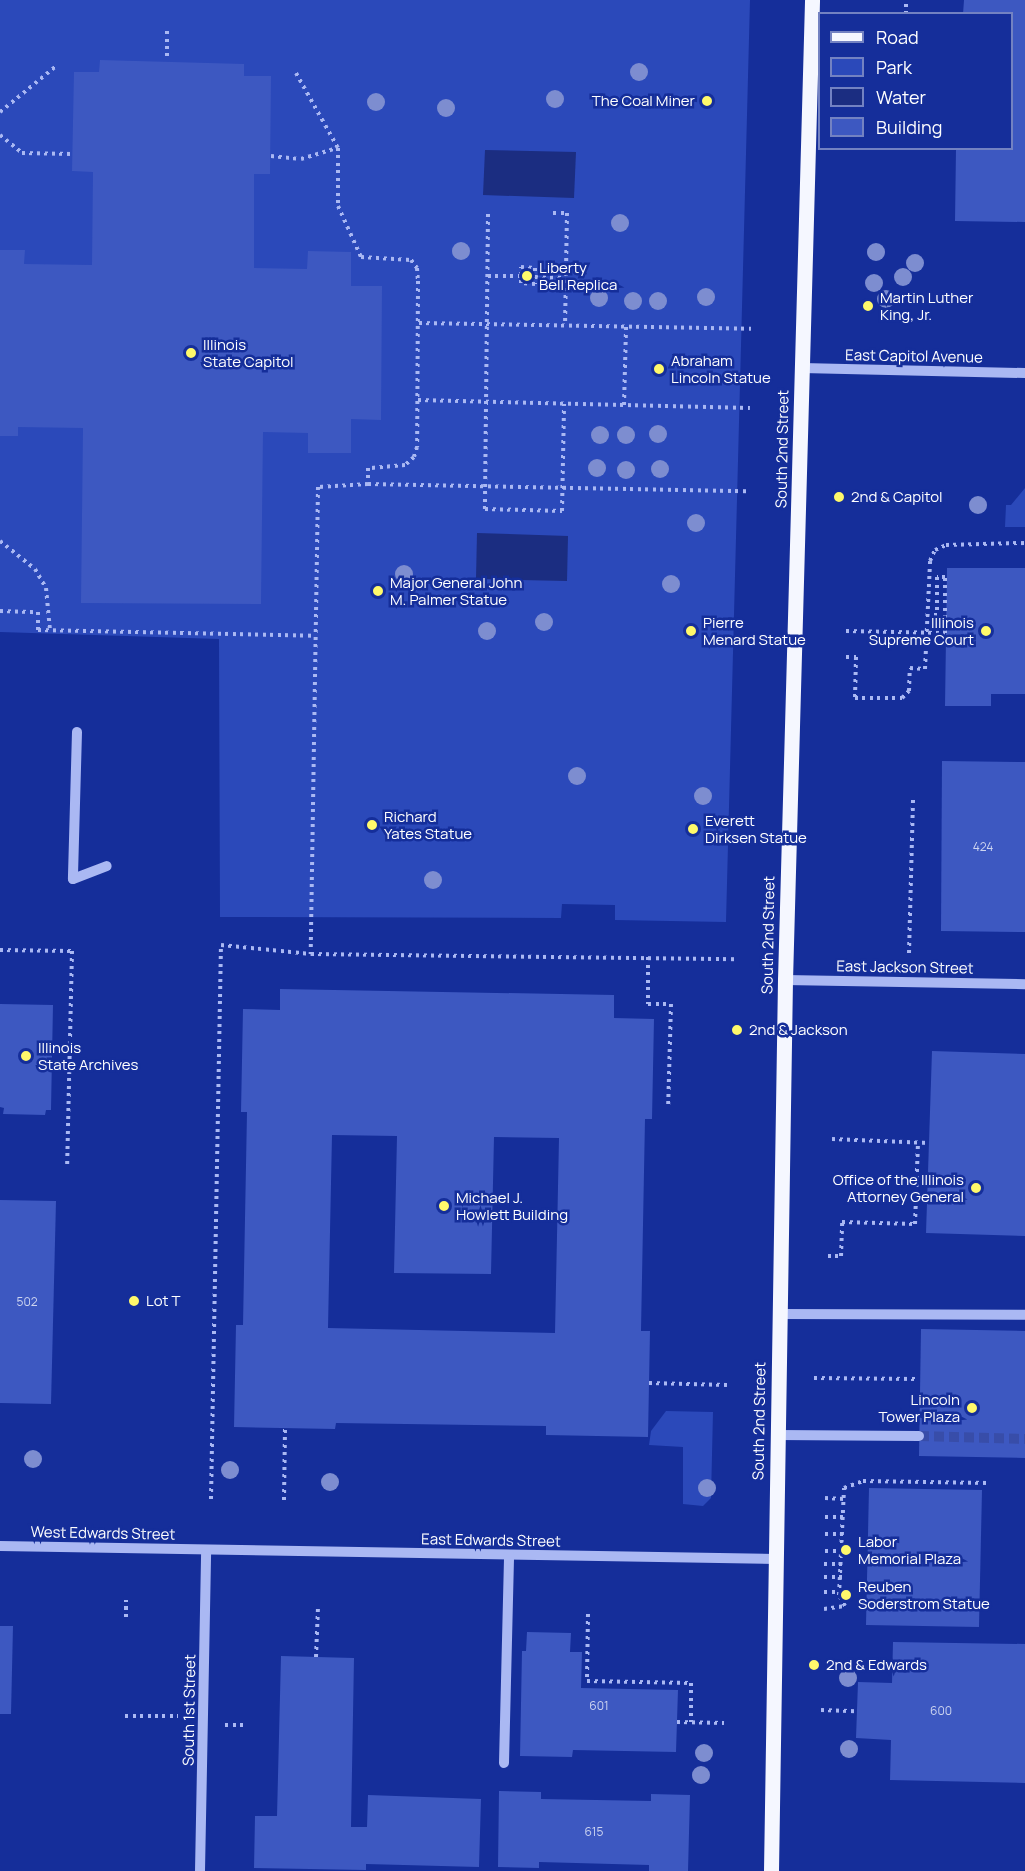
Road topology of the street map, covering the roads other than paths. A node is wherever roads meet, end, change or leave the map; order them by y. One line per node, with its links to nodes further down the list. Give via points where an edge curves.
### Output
1 (812, 0): 2 (main road, South 2nd Street)
2 (802, 368): 3 (street, East Capitol Avenue); 6 (main road, South 2nd Street)
3 (1025, 374)
4 (77, 732): 5 (street, via 73,879)
5 (107, 866)
6 (785, 980): 7 (street, East Jackson Street); 8 (main road, South 2nd Street)
7 (1025, 984)
8 (779, 1314): 9 (street); 10 (main road, South 2nd Street)
9 (1025, 1316)
10 (777, 1435): 11 (street); 15 (main road, South 2nd Street)
11 (919, 1436)
12 (0, 1546): 13 (street, West Edwards Street)
13 (206, 1551): 14 (street, East Edwards Street); 17 (street, South 1st Street)
14 (509, 1555): 15 (street, East Edwards Street); 16 (street)
15 (776, 1559): 18 (main road, South 2nd Street)
16 (504, 1763)
17 (200, 1871)
18 (771, 1871)

